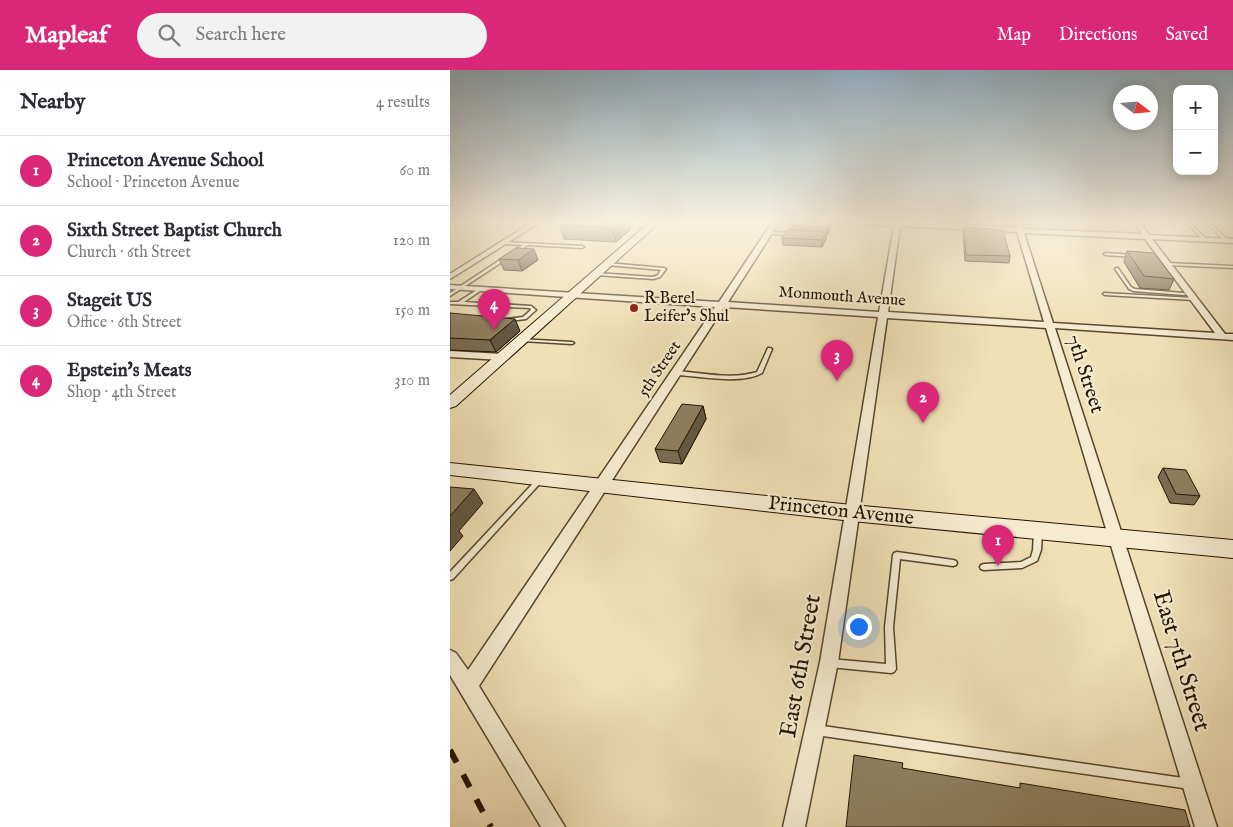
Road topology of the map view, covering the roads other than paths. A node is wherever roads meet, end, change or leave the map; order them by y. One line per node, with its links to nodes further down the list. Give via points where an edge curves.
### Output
1 (483, 256): 14 (street)
2 (509, 256): 16 (lane)
3 (617, 256): 10 (street)
4 (754, 256): 24 (street, 5th Street)
5 (893, 256): 25 (street, East 6th Street)
6 (1028, 256): 27 (street, 7th Street)
7 (1162, 256): 9 (street)
8 (1154, 257): 9 (lane)
9 (1166, 261): 11 (lane); 21 (street)
10 (608, 264): 13 (street); 13 (lane, via 664,269 653,278)
11 (1233, 268)
12 (1117, 270): 21 (lane, via 1134,290)
13 (597, 274): 18 (street)
14 (450, 277)
15 (450, 287): 16 (street, Monmouth Avenue)
16 (463, 288): 17 (street, Monmouth Avenue); 20 (lane)
17 (481, 289): 18 (street, Monmouth Avenue); 23 (lane)
18 (573, 294): 24 (street, Monmouth Avenue); 30 (street)
19 (1106, 294): 21 (lane)
20 (450, 295)
21 (1192, 297): 28 (street)
22 (450, 302): 23 (lane)
23 (460, 303): 26 (lane, via 531,307 534,310 524,318)
24 (722, 304): 25 (street, Monmouth Avenue); 35 (street, 5th Street)
25 (884, 315): 27 (street, Monmouth Avenue); 40 (street, East 6th Street)
26 (507, 320)
27 (1050, 325): 28 (street, Monmouth Avenue); 42 (street, 7th Street)
28 (1222, 336): 29 (street, Monmouth Avenue)
29 (1233, 337)
30 (521, 340): 31 (lane); 34 (street)
31 (572, 343)
32 (770, 349): 35 (lane, via 759,372 752,376)
33 (450, 354): 34 (street)
34 (502, 357): 36 (street)
35 (676, 372): 39 (street, 5th Street)
36 (450, 403)
37 (450, 469): 38 (street, Princeton Avenue)
38 (542, 478): 39 (street, Princeton Avenue); 46 (lane)
39 (602, 484): 40 (street, Princeton Avenue); 49 (street, 5th Street)
40 (852, 513): 41 (street, Princeton Avenue); 48 (street, East 6th Street)
41 (1038, 530): 42 (street, Princeton Avenue); 45 (lane, via 1038,550 1034,560 1022,565)
42 (1117, 538): 43 (street, Princeton Avenue); 51 (street, East 7th Street)
43 (1233, 549)
44 (953, 563): 48 (lane, via 897,555 889,628 890,668)
45 (984, 566)
46 (450, 577)
47 (450, 659): 49 (street)
48 (829, 662): 50 (street, East 6th Street)
49 (469, 685): 52 (street, via 516,769)
50 (815, 730): 51 (lane); 53 (street, East 6th Street)
51 (1193, 784): 54 (street, East 7th Street)
52 (554, 827)
53 (794, 827)
54 (1206, 827)

